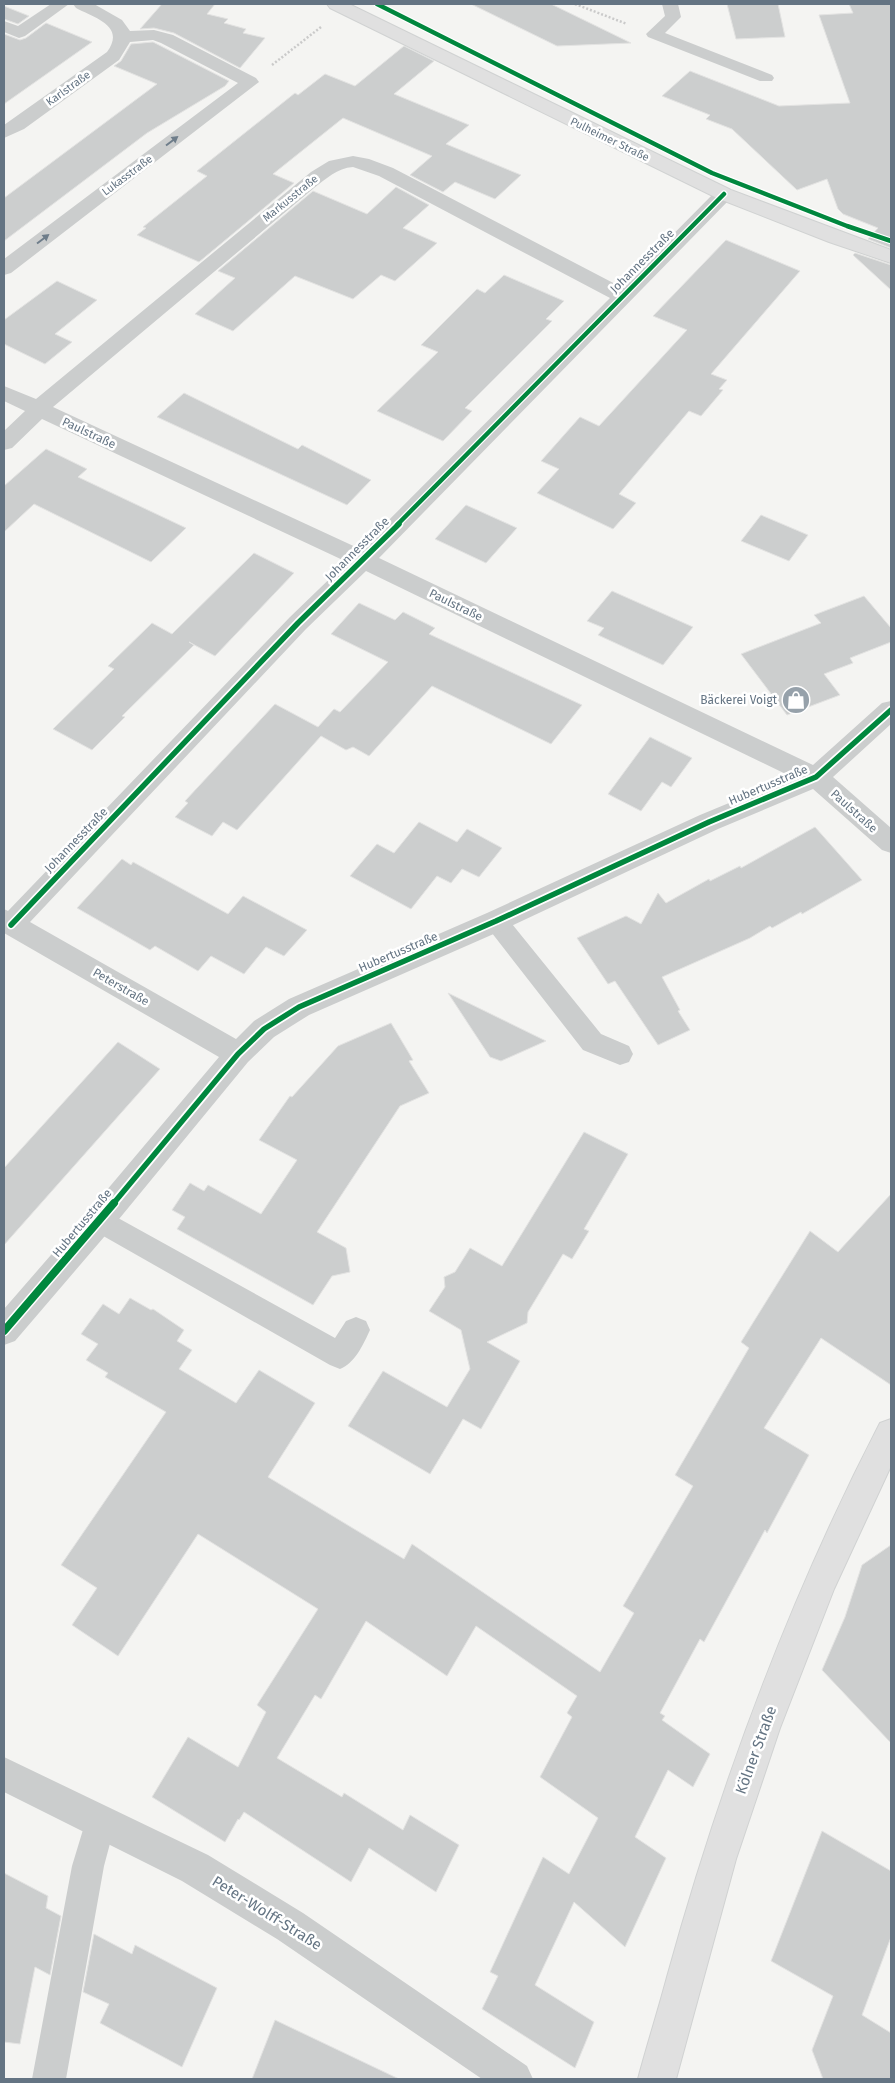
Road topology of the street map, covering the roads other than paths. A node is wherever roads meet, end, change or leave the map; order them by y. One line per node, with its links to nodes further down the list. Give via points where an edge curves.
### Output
1 (61, 4): 5 (lane, via 19,33)
2 (82, 4): 6 (street, via 110,20 122,30)
3 (670, 4): 7 (lane, via 673,17 654,34)
4 (341, 6): 9 (main road, Pulheimer Straße)
5 (4, 26)
6 (124, 37): 8 (street, Karlstraße, via 122,47 113,56); 11 (street, Lukasstraße, one-way to 6, via 250,82 168,38 154,35)
7 (766, 78)
8 (4, 132)
9 (724, 194): 10 (main road, Pulheimer Straße); 12 (street, Johannesstraße)
10 (891, 258)
11 (4, 268)
12 (623, 296): 14 (street, Markusstraße, via 386,172 361,162 338,164 328,167 307,184 50,397); 16 (street, Johannesstraße)
13 (4, 393): 14 (street, Paulstraße)
14 (39, 410): 15 (street, Markusstraße); 16 (street, Paulstraße)
15 (4, 443)
16 (363, 560): 18 (street, Paulstraße); 21 (street, Johannesstraße)
17 (891, 710): 18 (street, Hubertusstraße)
18 (816, 777): 19 (street, Paulstraße); 20 (street, Hubertusstraße, via 709,822)
19 (891, 844)
20 (496, 921): 22 (street, Hubertusstraße, via 299,1007 264,1029); 23 (lane, via 592,1042)
21 (8, 922): 22 (street, Peterstraße)
22 (238, 1054): 24 (street, Hubertusstraße)
23 (620, 1054)
24 (100, 1220): 25 (lane, via 340,1356); 26 (street, Hubertusstraße)
25 (356, 1330)
26 (4, 1331)
27 (891, 1434): 32 (main road, Kölner Straße, via 865,1484 764,1724 728,1829)
28 (4, 1774): 29 (street, Peter-Wolff-Straße)
29 (100, 1821): 30 (lane, via 88,1866); 31 (street, Peter-Wolff-Straße, via 195,1868 290,1926)
30 (49, 2079)
31 (514, 2079)
32 (657, 2079)

